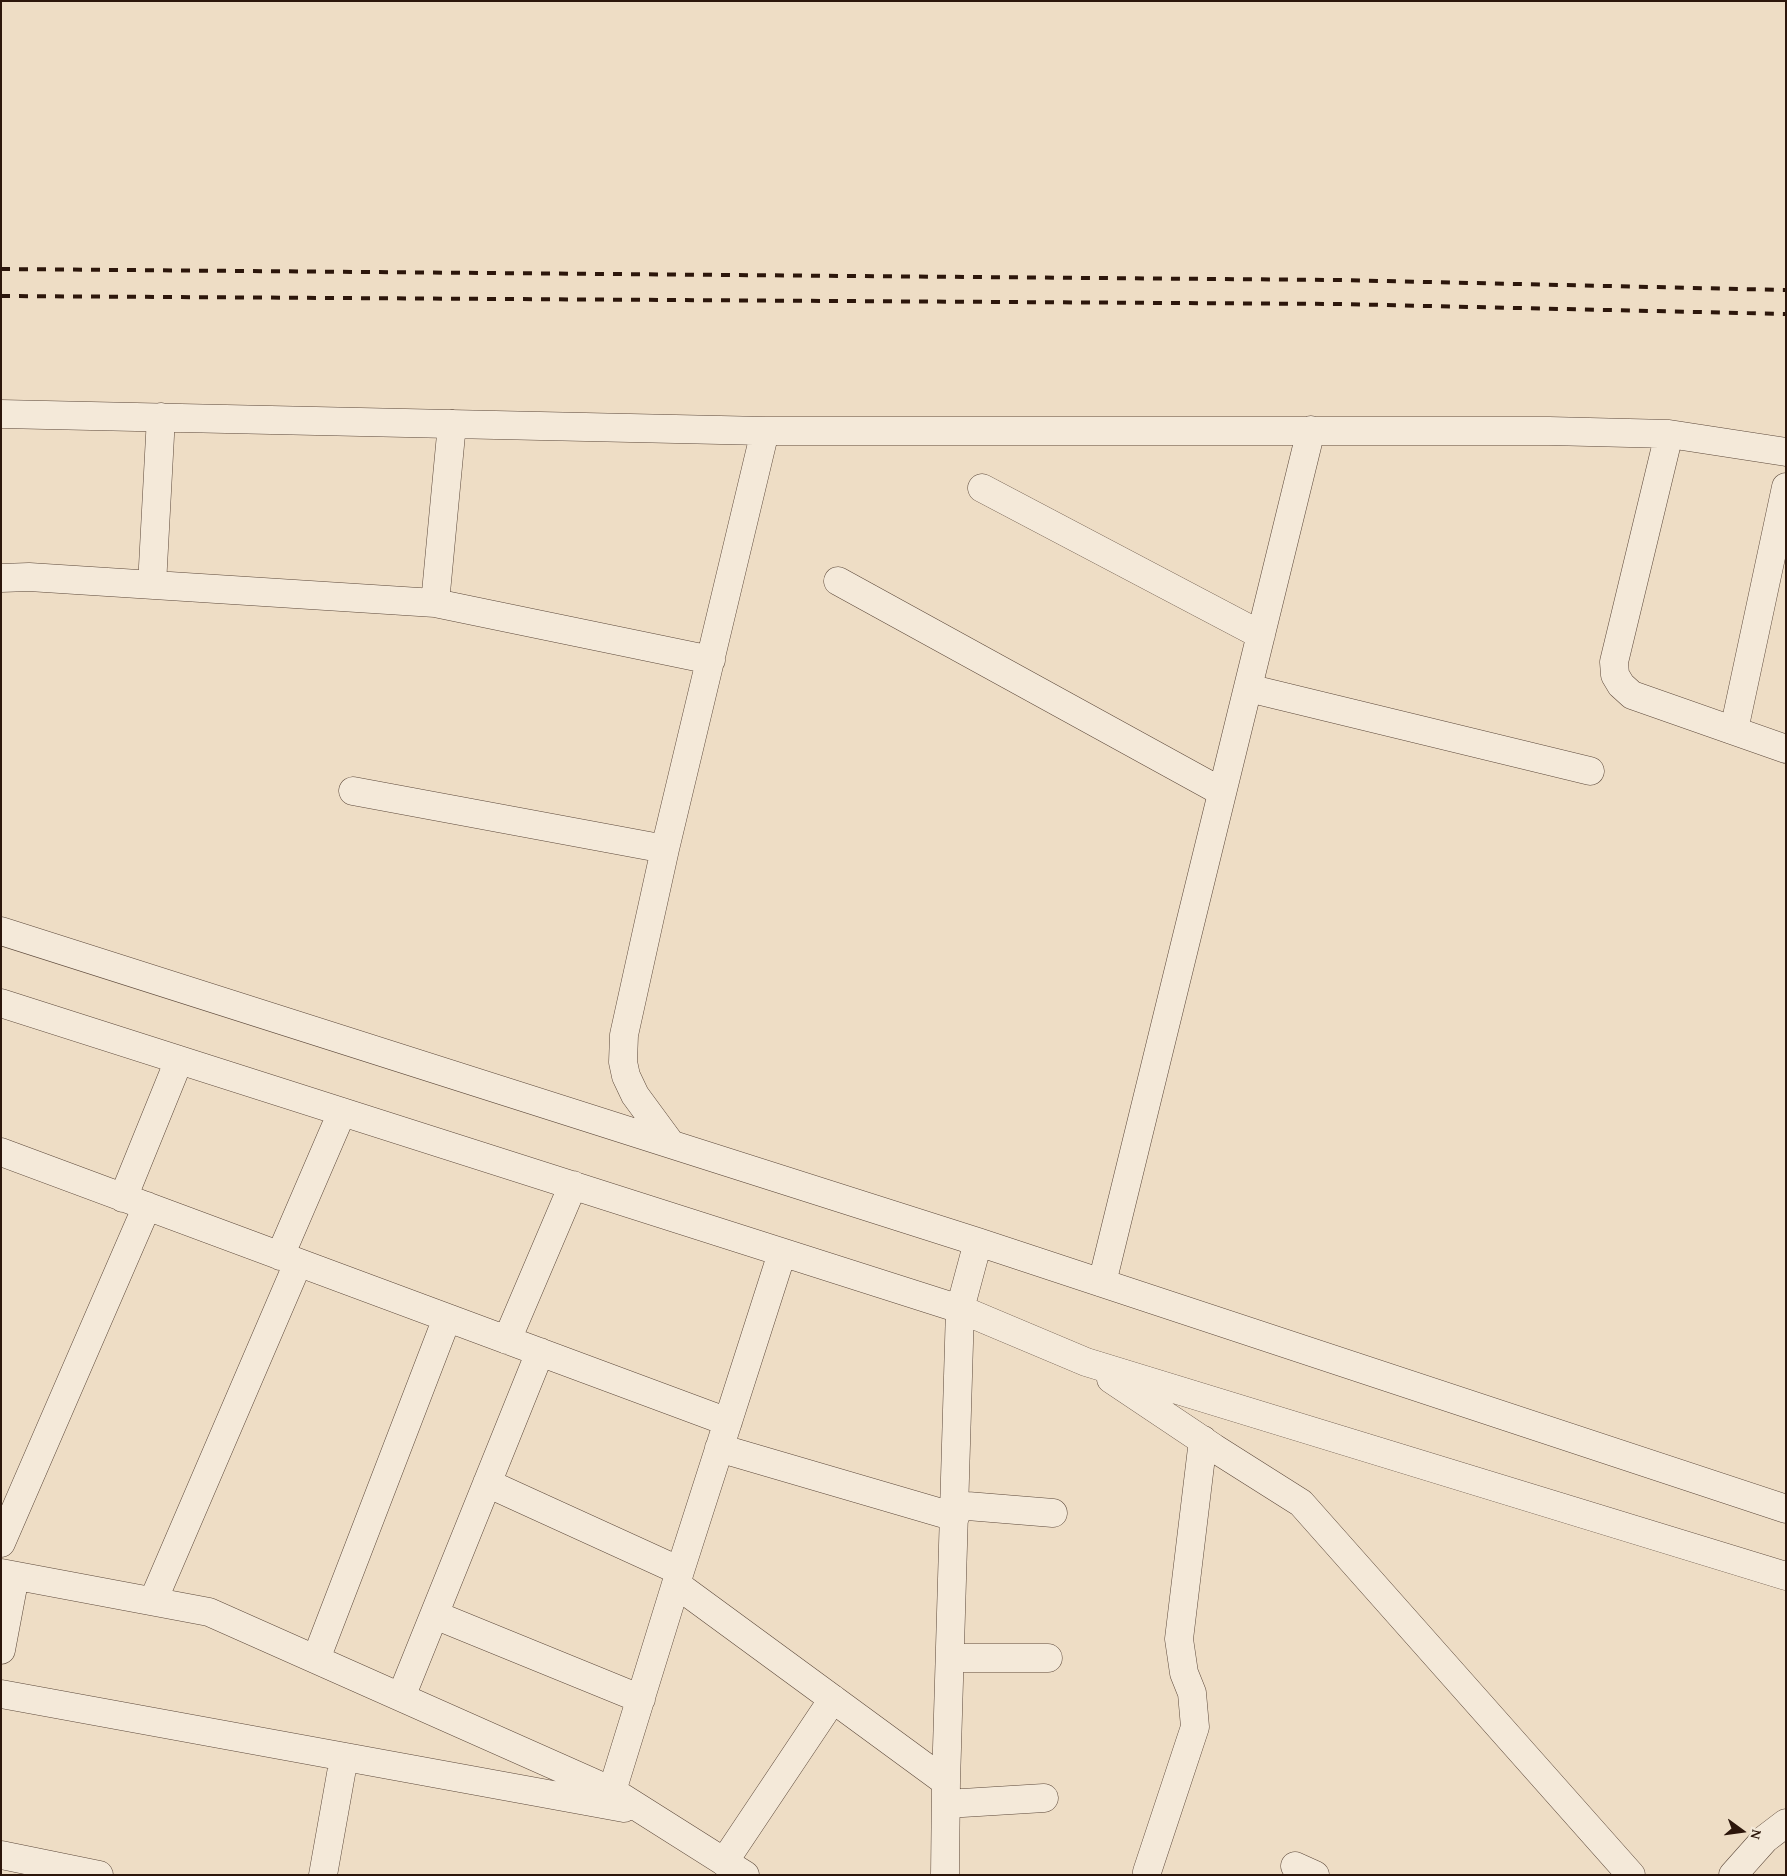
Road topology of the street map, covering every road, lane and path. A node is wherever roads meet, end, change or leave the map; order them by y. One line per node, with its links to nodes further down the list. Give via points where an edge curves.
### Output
1 (1, 414): 2 (street)
2 (161, 417): 3 (street); 12 (street)
3 (452, 424): 5 (street); 13 (street)
4 (1311, 430): 5 (street); 6 (street); 14 (street)
5 (765, 431): 15 (street)
6 (1670, 434): 7 (street); 17 (street, via 1614,662 1615,675 1632,694)
7 (1786, 452)
8 (1786, 486): 17 (street)
9 (982, 488): 14 (street)
10 (1, 578): 12 (street)
11 (838, 581): 21 (street)
12 (152, 585): 13 (street)
13 (435, 603): 15 (street)
14 (1261, 635): 16 (street)
15 (711, 660): 22 (street)
16 (1248, 688): 19 (street); 21 (street)
17 (1734, 730): 18 (street)
18 (1786, 749)
19 (1590, 771)
20 (353, 791): 22 (street)
21 (1222, 792): 34 (street)
22 (665, 849): 27 (street, via 624,1036 623,1062 635,1095)
23 (1, 931): 27 (street)
24 (1, 1003): 25 (street)
25 (178, 1060): 26 (street); 30 (street)
26 (342, 1112): 29 (street); 33 (street)
27 (672, 1144): 31 (street)
28 (1, 1152): 30 (street)
29 (573, 1186): 32 (street); 37 (street)
30 (135, 1202): 33 (street); 47 (street)
31 (978, 1242): 34 (street); 35 (street)
32 (782, 1252): 35 (street); 40 (street)
33 (289, 1259): 36 (street); 51 (street)
34 (1102, 1283): 44 (street)
35 (960, 1309): 39 (street); 45 (street)
36 (447, 1318): 37 (street); 56 (street)
37 (507, 1340): 38 (street)
38 (540, 1352): 40 (street); 43 (street)
39 (1086, 1362): 41 (street); 49 (street)
40 (728, 1422): 42 (street)
41 (1203, 1440): 69 (street, via 1179,1639 1184,1673 1192,1692 1195,1727); 73 (street, via 1301,1503)
42 (719, 1448): 45 (street); 50 (street)
43 (487, 1483): 50 (street); 52 (street)
44 (1786, 1509)
45 (955, 1511): 46 (street); 54 (street)
46 (1053, 1513)
47 (1, 1543)
48 (8, 1575): 51 (street); 53 (street)
49 (1786, 1576)
50 (678, 1577): 59 (street); 60 (street)
51 (153, 1601): 56 (street, via 209,1612)
52 (434, 1615): 58 (street); 59 (street)
53 (1, 1650)
54 (951, 1658): 55 (street); 63 (street)
55 (1048, 1658)
56 (316, 1659): 58 (street)
57 (1, 1694): 61 (street)
58 (401, 1697): 62 (street)
59 (640, 1699): 62 (street)
60 (833, 1699): 63 (street); 68 (street)
61 (344, 1757): 65 (street); 71 (street)
62 (612, 1791): 65 (street)
63 (946, 1793): 64 (street); 72 (street)
64 (1044, 1798)
65 (646, 1812): 68 (street)
66 (1786, 1823): 74 (street)
67 (1, 1855): 70 (street)
68 (734, 1868)
69 (1146, 1872)
70 (99, 1875)
71 (323, 1875)
72 (944, 1875)
73 (1631, 1875)
74 (1732, 1875)

